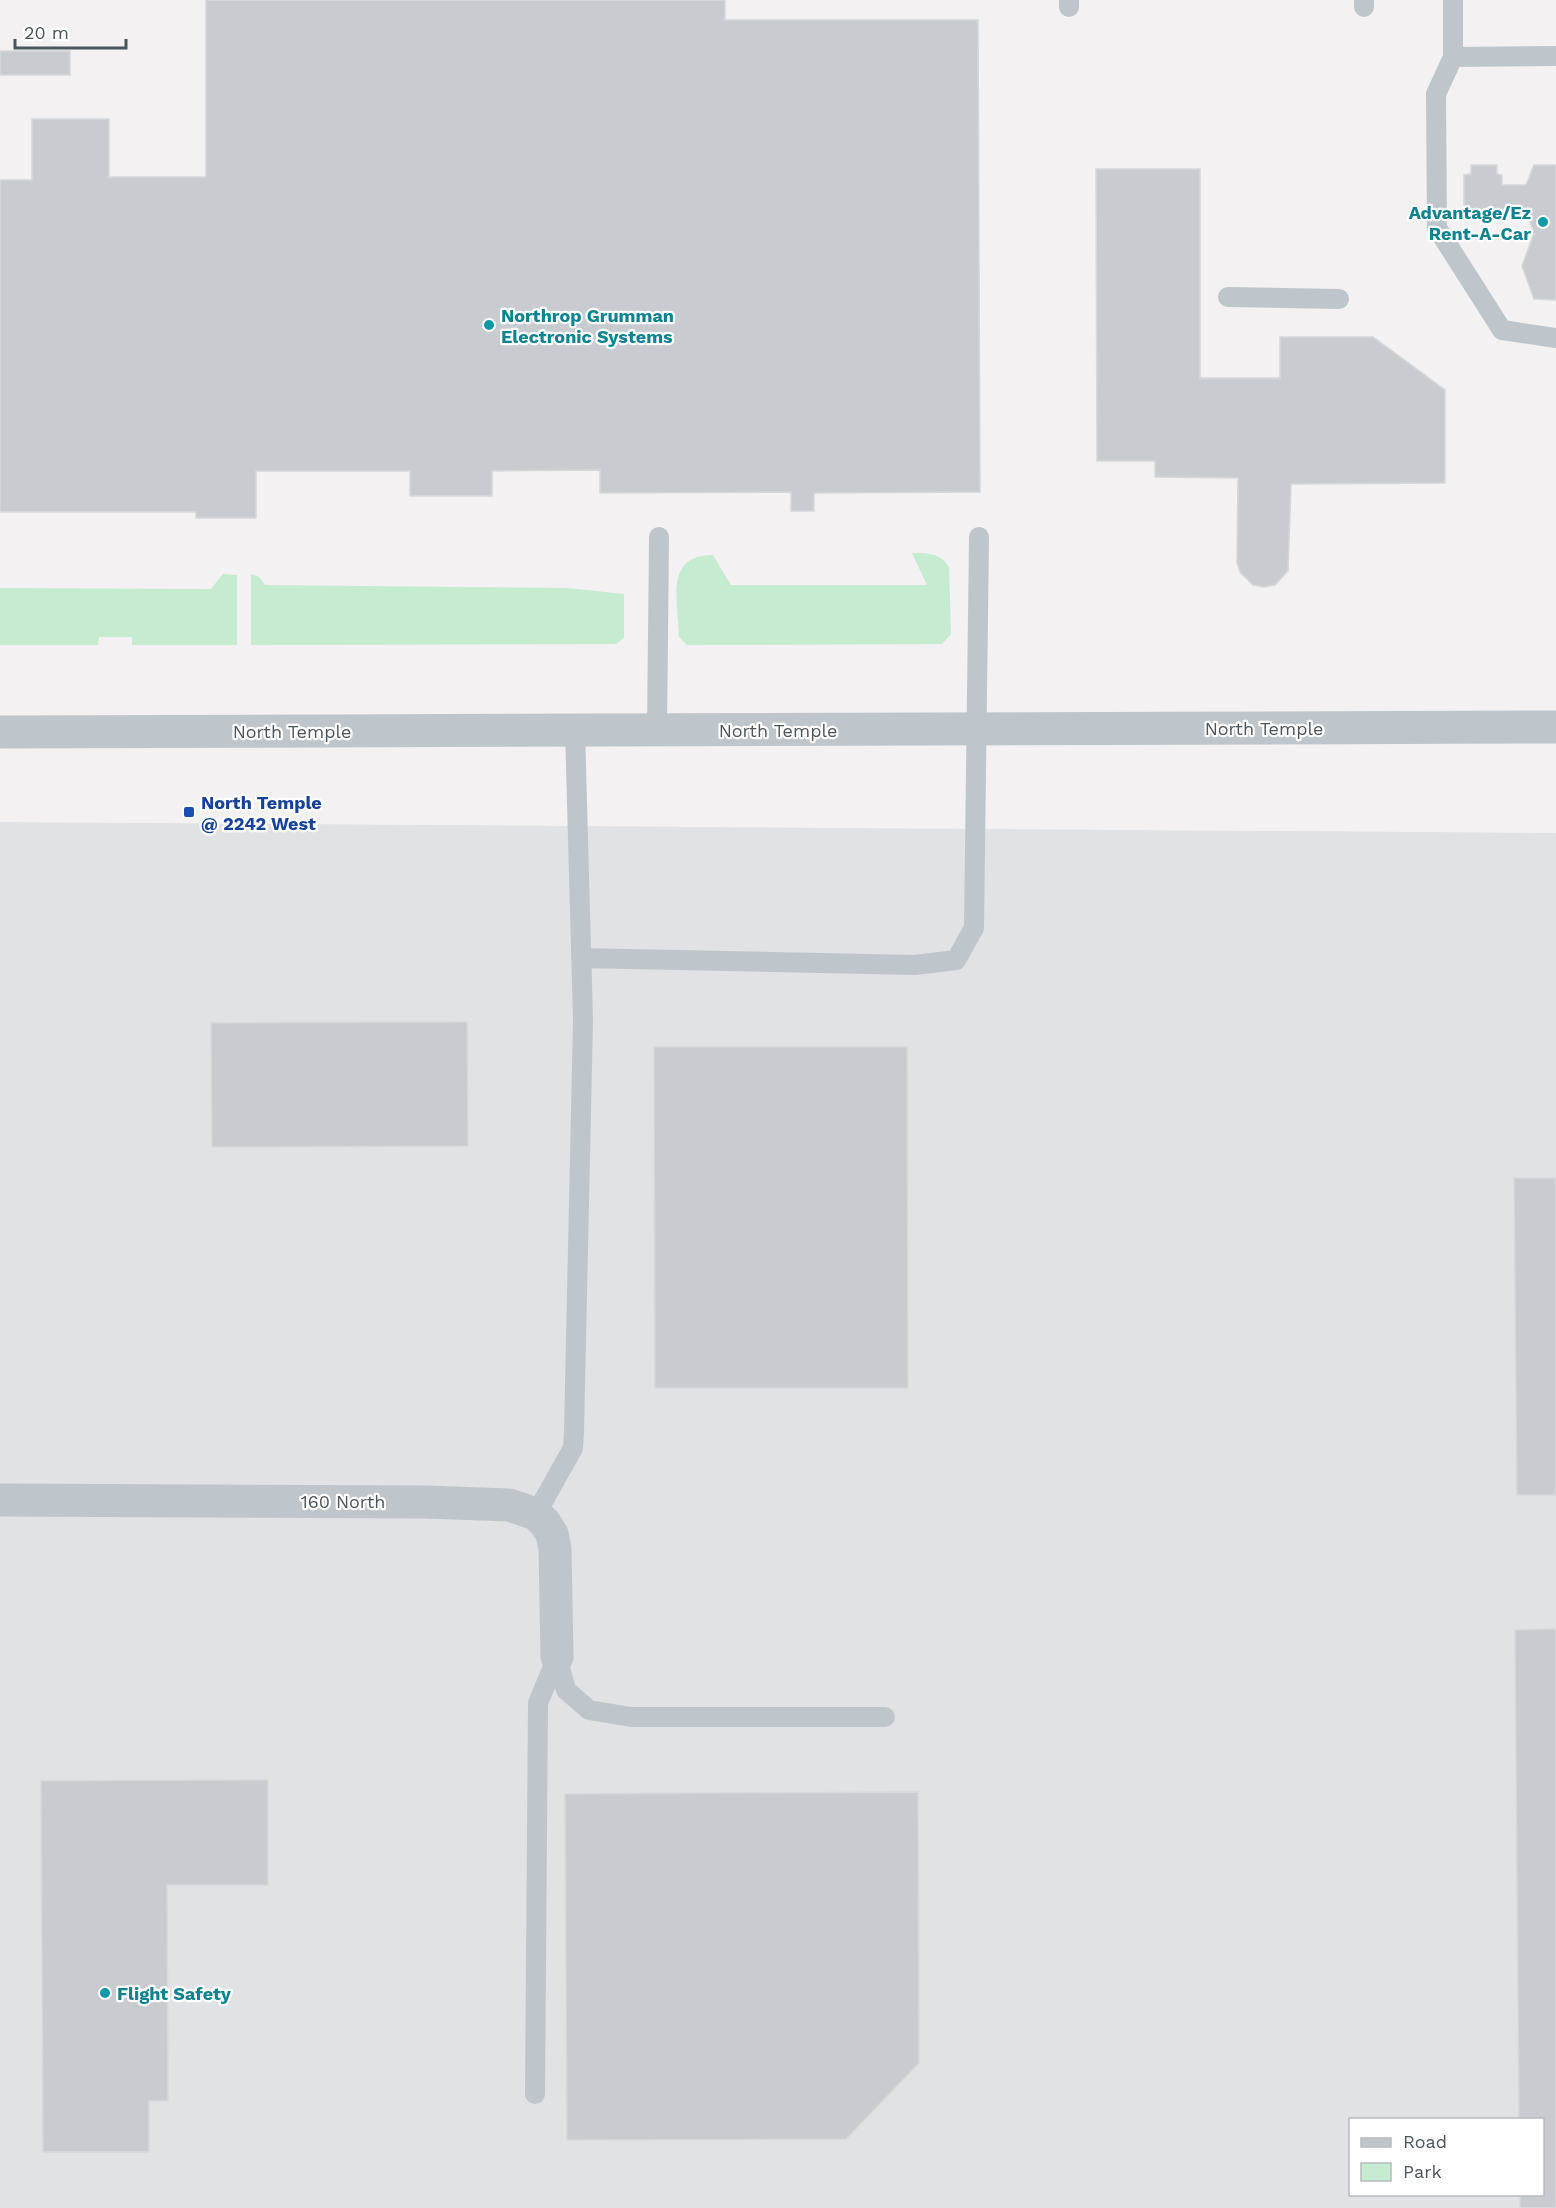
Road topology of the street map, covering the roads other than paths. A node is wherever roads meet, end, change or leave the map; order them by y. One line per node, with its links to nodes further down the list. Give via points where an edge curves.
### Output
1 (1453, 0): 3 (lane)
2 (1556, 56): 3 (lane)
3 (1453, 57): 6 (lane, via 1436,94 1437,228 1502,330)
4 (1228, 297): 5 (lane)
5 (1339, 299)
6 (1556, 338)
7 (659, 537): 12 (lane)
8 (979, 537): 10 (lane)
9 (1556, 727): 10 (street, North Temple)
10 (977, 729): 12 (street, North Temple); 14 (lane, via 974,928 956,960 915,965)
11 (575, 730): 12 (street, North Temple); 13 (street, North Temple); 14 (lane)
12 (657, 730)
13 (0, 732)
14 (581, 958): 16 (lane, via 583,1048 573,1448)
15 (0, 1500): 16 (street, 160 North, via 426,1502 508,1505)
16 (536, 1514): 17 (street, via 552,1534 555,1549)
17 (557, 1657): 18 (lane, via 566,1690 589,1710 631,1716); 19 (lane, via 538,1703)
18 (885, 1717)
19 (535, 2094)

